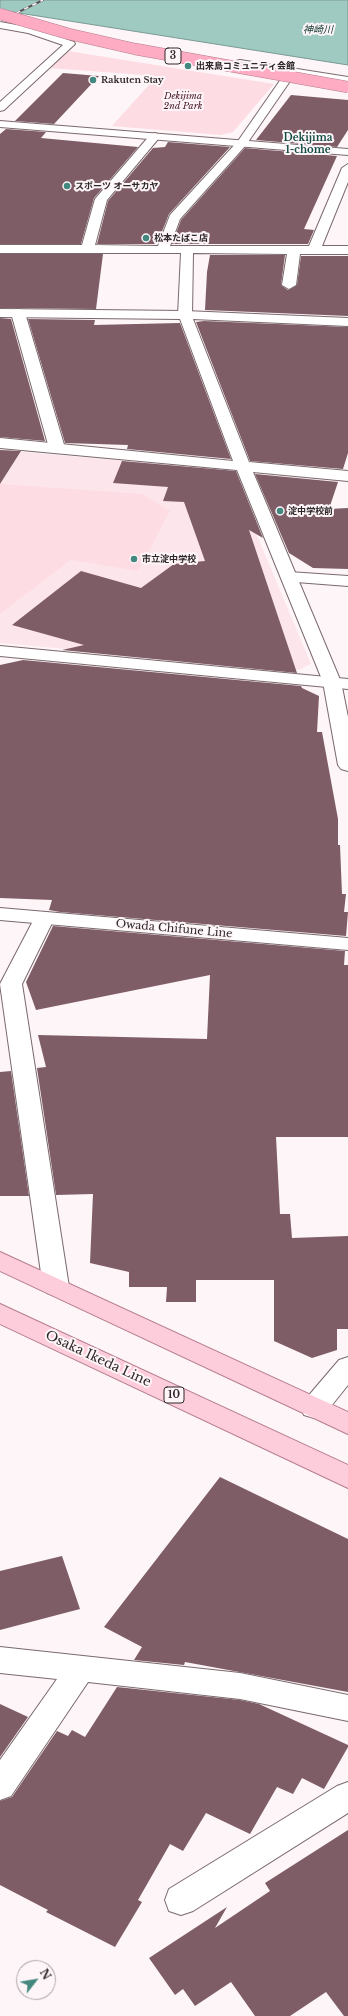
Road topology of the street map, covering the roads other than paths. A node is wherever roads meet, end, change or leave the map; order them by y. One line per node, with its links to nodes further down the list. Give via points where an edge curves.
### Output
1 (0, 14): 11 (highway, 3, bridge, via 69,34 135,48)
2 (0, 26): 4 (street)
3 (0, 29): 5 (highway)
4 (30, 30): 8 (street); 15 (street, via 70,44)
5 (77, 48)
6 (122, 57): 7 (highway, 3)
7 (153, 63)
8 (292, 71): 9 (street); 18 (street)
9 (348, 80)
10 (267, 84): 12 (highway)
11 (348, 87)
12 (296, 89)
13 (326, 94): 14 (highway)
14 (348, 98)
15 (0, 108)
16 (0, 124): 17 (street)
17 (155, 136): 18 (street); 22 (street, via 101,199)
18 (242, 143): 19 (street); 23 (street, via 174,218)
19 (348, 152)
20 (348, 168): 26 (street)
21 (0, 248): 22 (street)
22 (88, 248): 23 (street)
23 (163, 249): 24 (street)
24 (187, 249): 25 (street); 31 (street)
25 (294, 250): 26 (street); 28 (street)
26 (314, 250): 27 (street)
27 (348, 250)
28 (290, 285)
29 (0, 313): 30 (street)
30 (18, 313): 31 (street); 34 (street)
31 (185, 315): 32 (street); 35 (street)
32 (348, 322)
33 (0, 443): 34 (street)
34 (57, 448): 35 (street)
35 (243, 466): 36 (street); 37 (street)
36 (348, 476)
37 (289, 576): 38 (street); 40 (street)
38 (348, 581)
39 (0, 651): 40 (street)
40 (340, 683): 41 (street)
41 (348, 765)
42 (0, 914): 43 (street, Owada Chifune Line)
43 (44, 919): 44 (street, Owada Chifune Line); 46 (street, via 11,984)
44 (348, 944)
45 (0, 1261): 46 (main road)
46 (56, 1286): 49 (main road)
47 (0, 1313): 51 (main road, Osaka Ikeda Line / 10)
48 (348, 1368): 49 (street)
49 (314, 1408): 50 (main road)
50 (348, 1424)
51 (348, 1477)
52 (0, 1660): 53 (street)
53 (81, 1668): 54 (street, via 240,1686); 55 (street)
54 (348, 1708)
55 (0, 1786)
56 (348, 1796): 57 (street)
57 (181, 1900)

